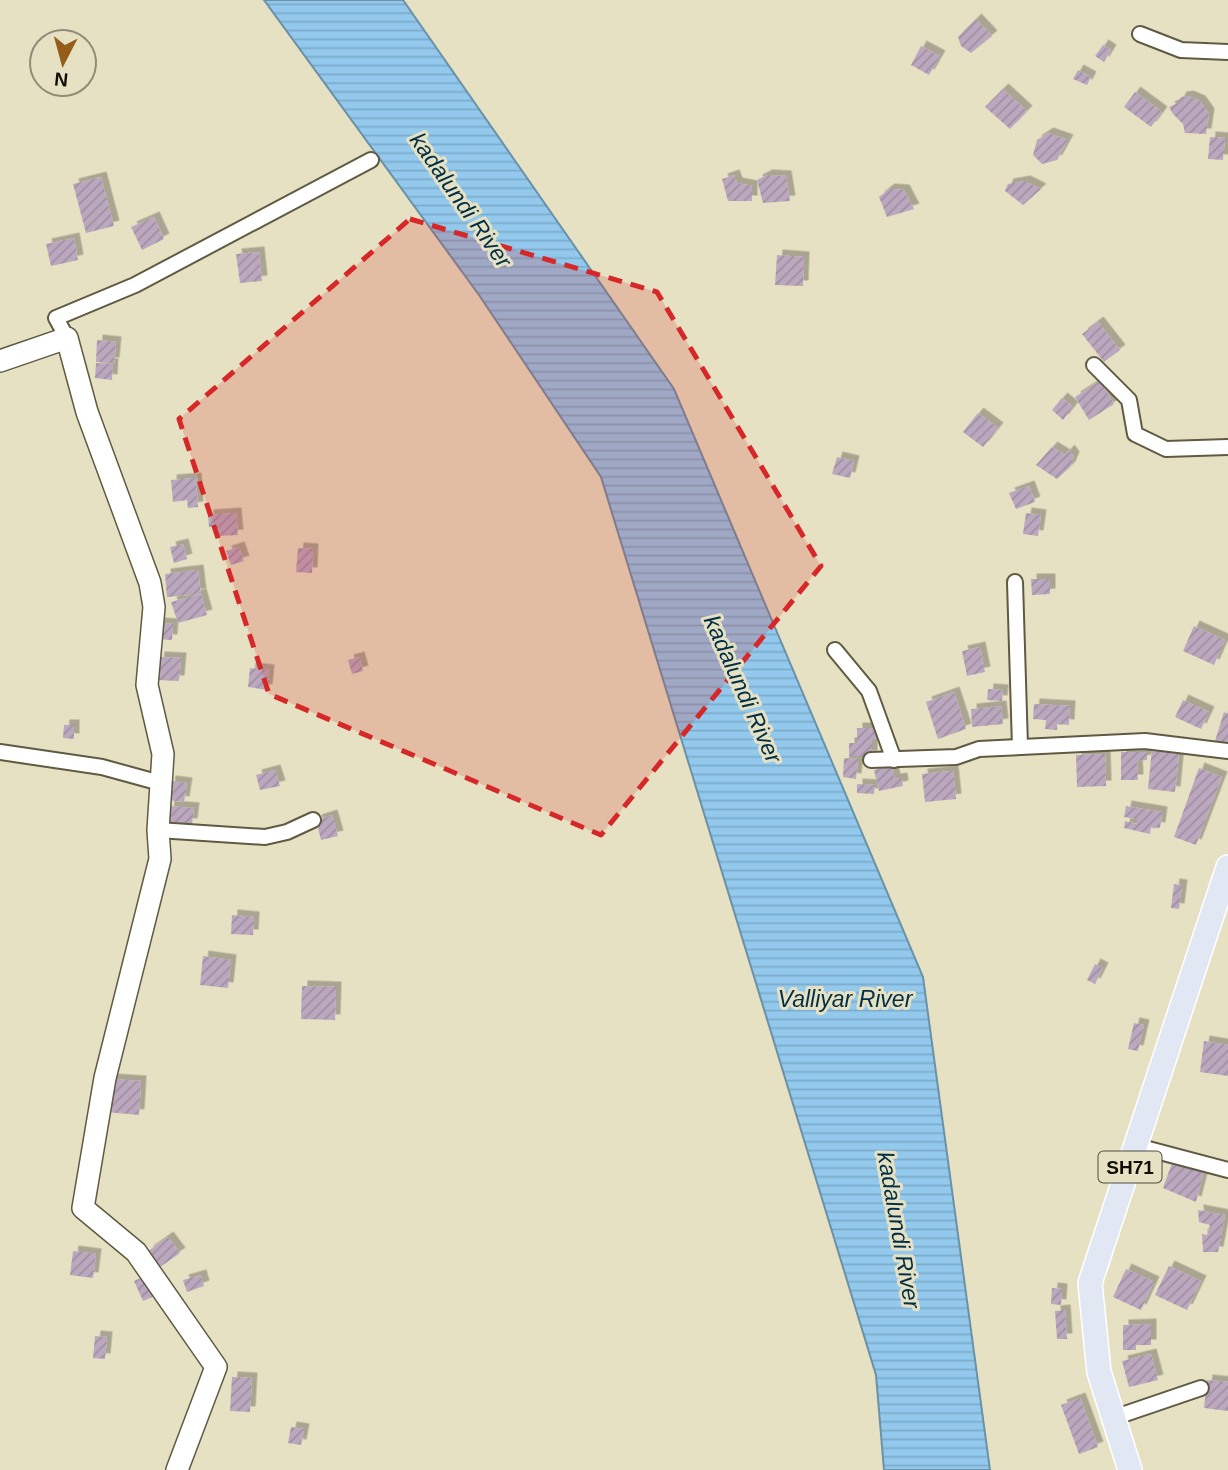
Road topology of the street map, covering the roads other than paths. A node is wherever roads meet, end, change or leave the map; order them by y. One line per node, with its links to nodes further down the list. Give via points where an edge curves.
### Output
1 (1140, 34): 2 (street, via 1181,50)
2 (1228, 52)
3 (371, 160): 4 (street, via 135,285 56,317)
4 (67, 338): 5 (main road); 15 (main road, via 87,412 150,583 154,607 147,685 163,754)
5 (0, 361)
6 (1094, 365): 7 (street, via 1129,400 1135,434 1166,449)
7 (1228, 447)
8 (1015, 583): 10 (street)
9 (835, 650): 14 (street, via 869,691)
10 (1020, 747): 11 (street, via 1145,741); 14 (street)
11 (1228, 751)
12 (0, 752): 15 (street, via 102,768)
13 (871, 760): 14 (street)
14 (894, 760)
15 (164, 784): 17 (main road)
16 (313, 820): 17 (street, via 265,837)
17 (158, 830): 23 (main road, via 160,859 105,1078 83,1208 136,1252 216,1367)
18 (1228, 867): 19 (main road, SH71)
19 (1137, 1146): 20 (street); 22 (main road, SH71, via 1090,1283 1099,1372)
20 (1228, 1170)
21 (1201, 1388): 22 (street)
22 (1113, 1418): 24 (main road, SH71)
23 (177, 1470)
24 (1130, 1470)

